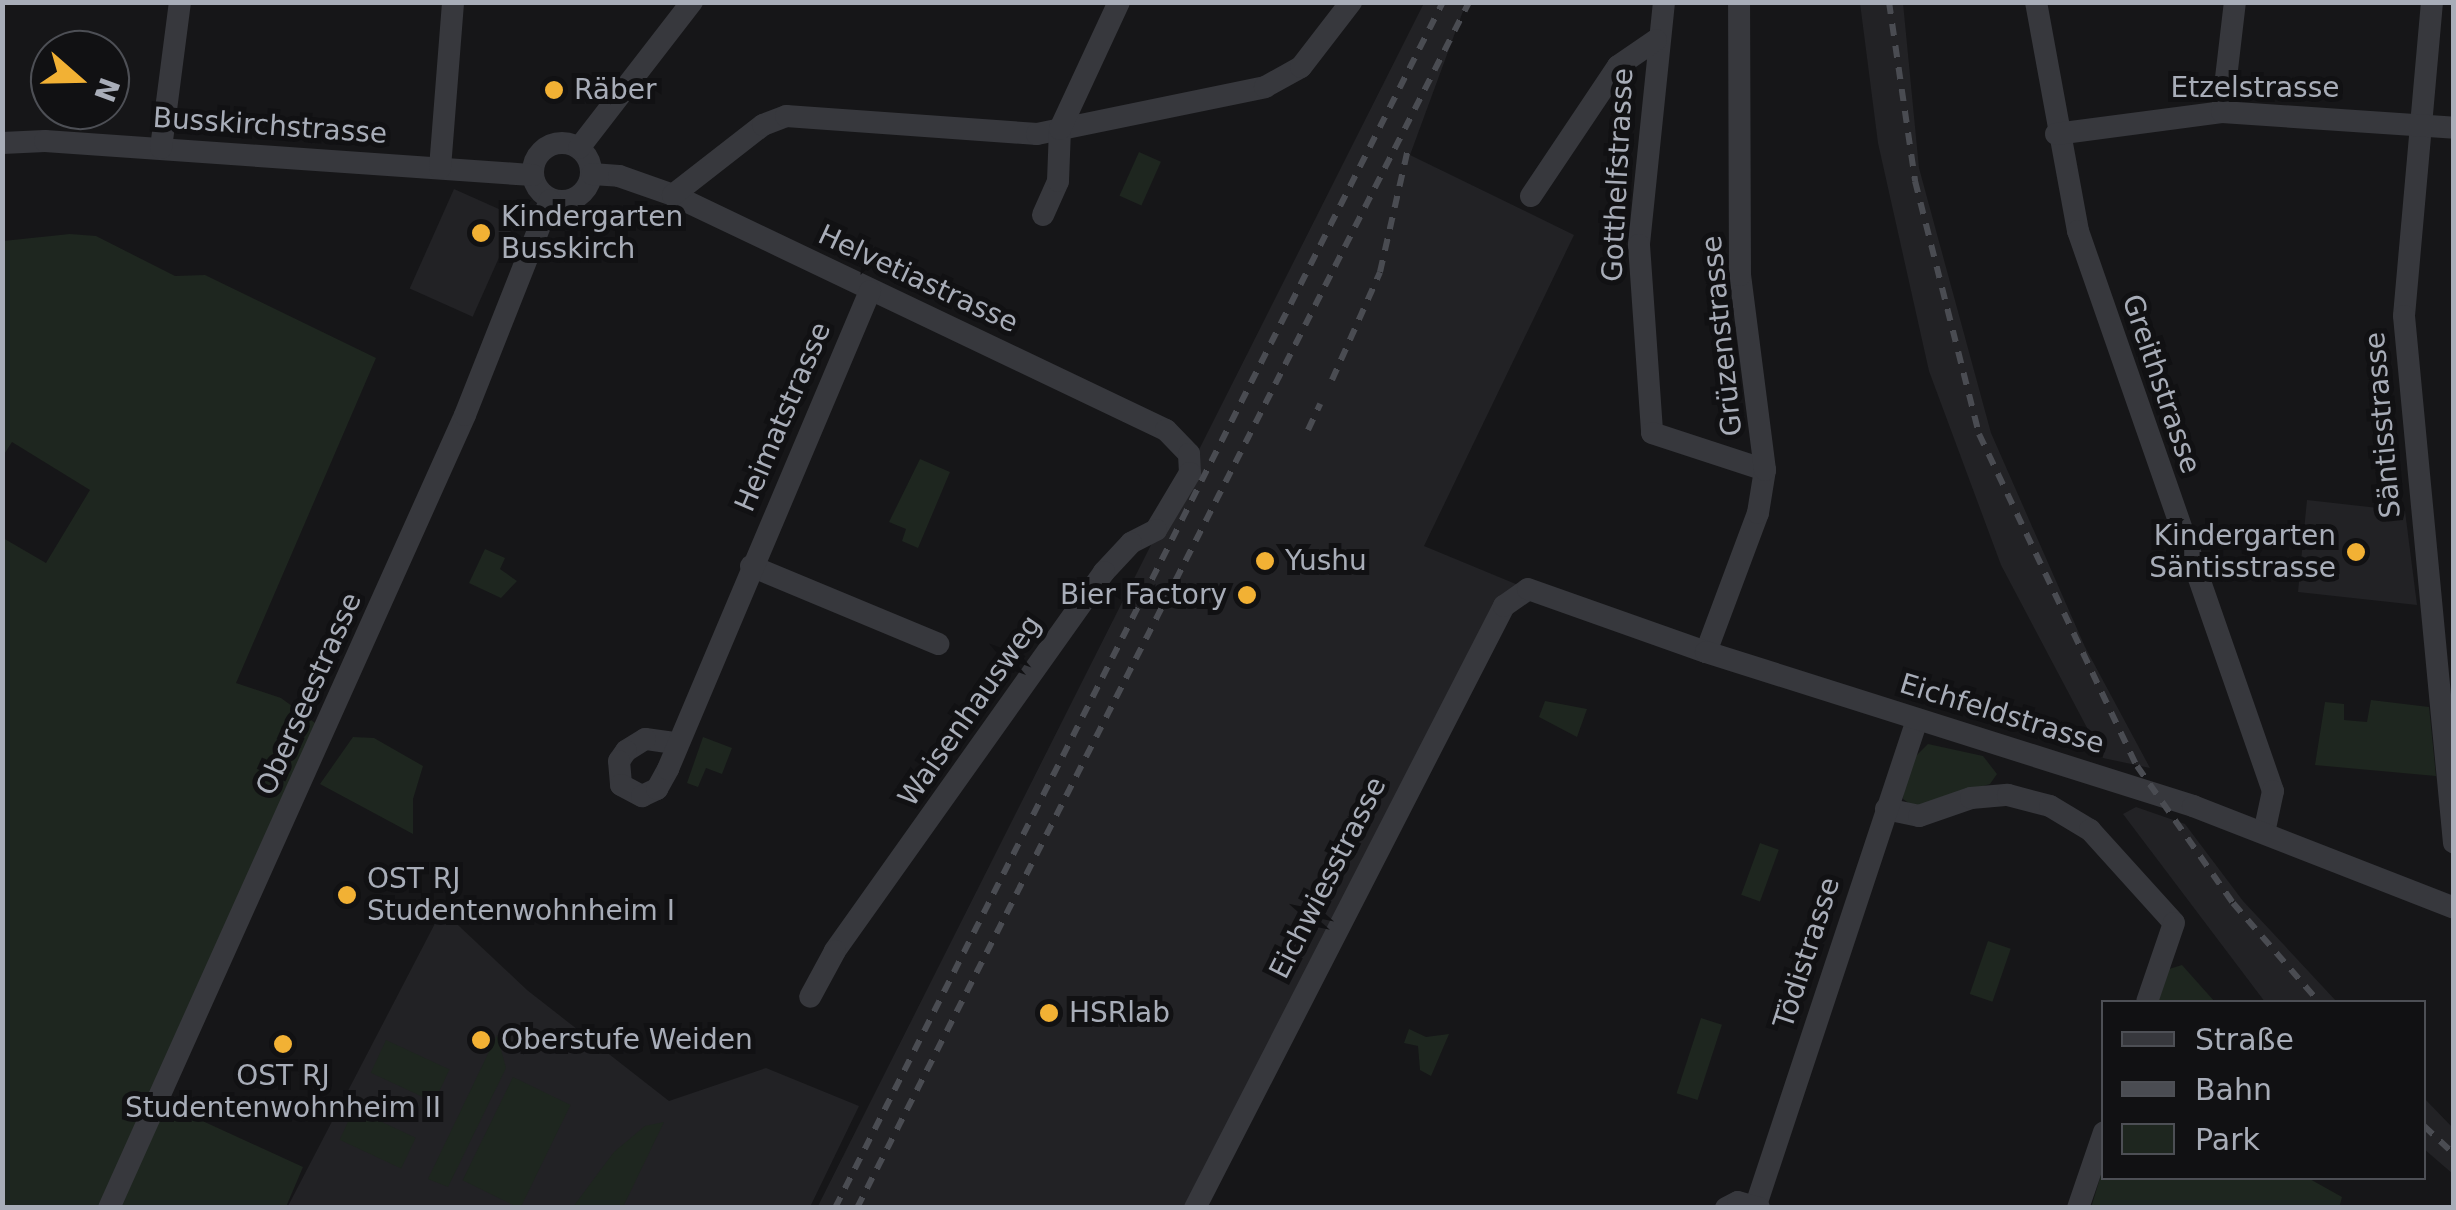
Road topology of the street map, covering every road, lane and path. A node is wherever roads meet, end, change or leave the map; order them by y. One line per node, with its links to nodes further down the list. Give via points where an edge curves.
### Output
1 (180, 2): 18 (street)
2 (453, 2): 20 (street)
3 (692, 2): 19 (street)
4 (1119, 2): 15 (street)
5 (1352, 2): 15 (street, via 1301,67 1265,87)
6 (1664, 2): 11 (street, Gotthelfstrasse)
7 (1739, 2): 28 (street, Grüzenstrasse, via 1740,274)
8 (2036, 2): 16 (street, Greithstrasse)
9 (2235, 2): 12 (street)
10 (2432, 2): 13 (street, Säntisstrasse)
11 (1656, 40): 24 (street, Gotthelfstrasse, via 1618,66); 28 (street, Gotthelfstrasse, via 1639,245 1652,434)
12 (2222, 112): 13 (street, Etzelstrasse); 16 (street, Etzelstrasse)
13 (2418, 124): 14 (street, Etzelstrasse); 38 (street, Säntisstrasse, via 2406,248 2405,358)
14 (2454, 128)
15 (1060, 129): 23 (street, via 1014,134 786,116 763,125); 26 (street, via 1058,181)
16 (2056, 134): 37 (street, Greithstrasse, via 2108,328 2272,792)
17 (4, 135): 18 (street, Busskirchstrasse)
18 (161, 148): 20 (street, Busskirchstrasse)
19 (579, 148): 21 (street); 22 (street, via 551,144 536,157)
20 (440, 168): 22 (street, Busskirchstrasse)
21 (592, 174): 23 (street, Helvetiastrasse); 25 (street, via 576,198)
22 (532, 176): 25 (street)
23 (673, 195): 27 (street, Helvetiastrasse)
24 (1531, 196)
25 (550, 200): 44 (street, Oberseestrasse, via 465,415)
26 (1043, 216)
27 (870, 291): 29 (street, Helvetiastrasse, via 1166,430 1189,454); 30 (street, Heimatstrasse)
28 (1766, 470): 33 (street, Grüzenstrasse, via 1758,513)
29 (1190, 473): 40 (street, Waisenhausweg, via 1156,530 1131,543 1104,572 835,951)
30 (751, 566): 32 (street); 35 (street, Heimatstrasse)
31 (1528, 588): 33 (street, Eichfeldstrasse); 45 (street, Eichwiesstrasse, via 1513,595 1499,616)
32 (938, 644)
33 (1706, 652): 34 (street, Eichfeldstrasse)
34 (1917, 720): 36 (street, Tödistrasse); 37 (street, Eichfeldstrasse)
35 (674, 742)
36 (1886, 808): 41 (street, via 1919,816 1971,798 2008,795 2050,806 2090,830 2174,923); 43 (street, Tödistrasse)
37 (2264, 832): 39 (street, Eichfeldstrasse)
38 (2454, 842)
39 (2454, 908)
40 (810, 997)
41 (2148, 1000)
42 (2101, 1141): 47 (street)
43 (1757, 1206): 46 (street, Tödistrasse)
44 (109, 1208)
45 (1195, 1208)
46 (1726, 1208)
47 (2078, 1208)

